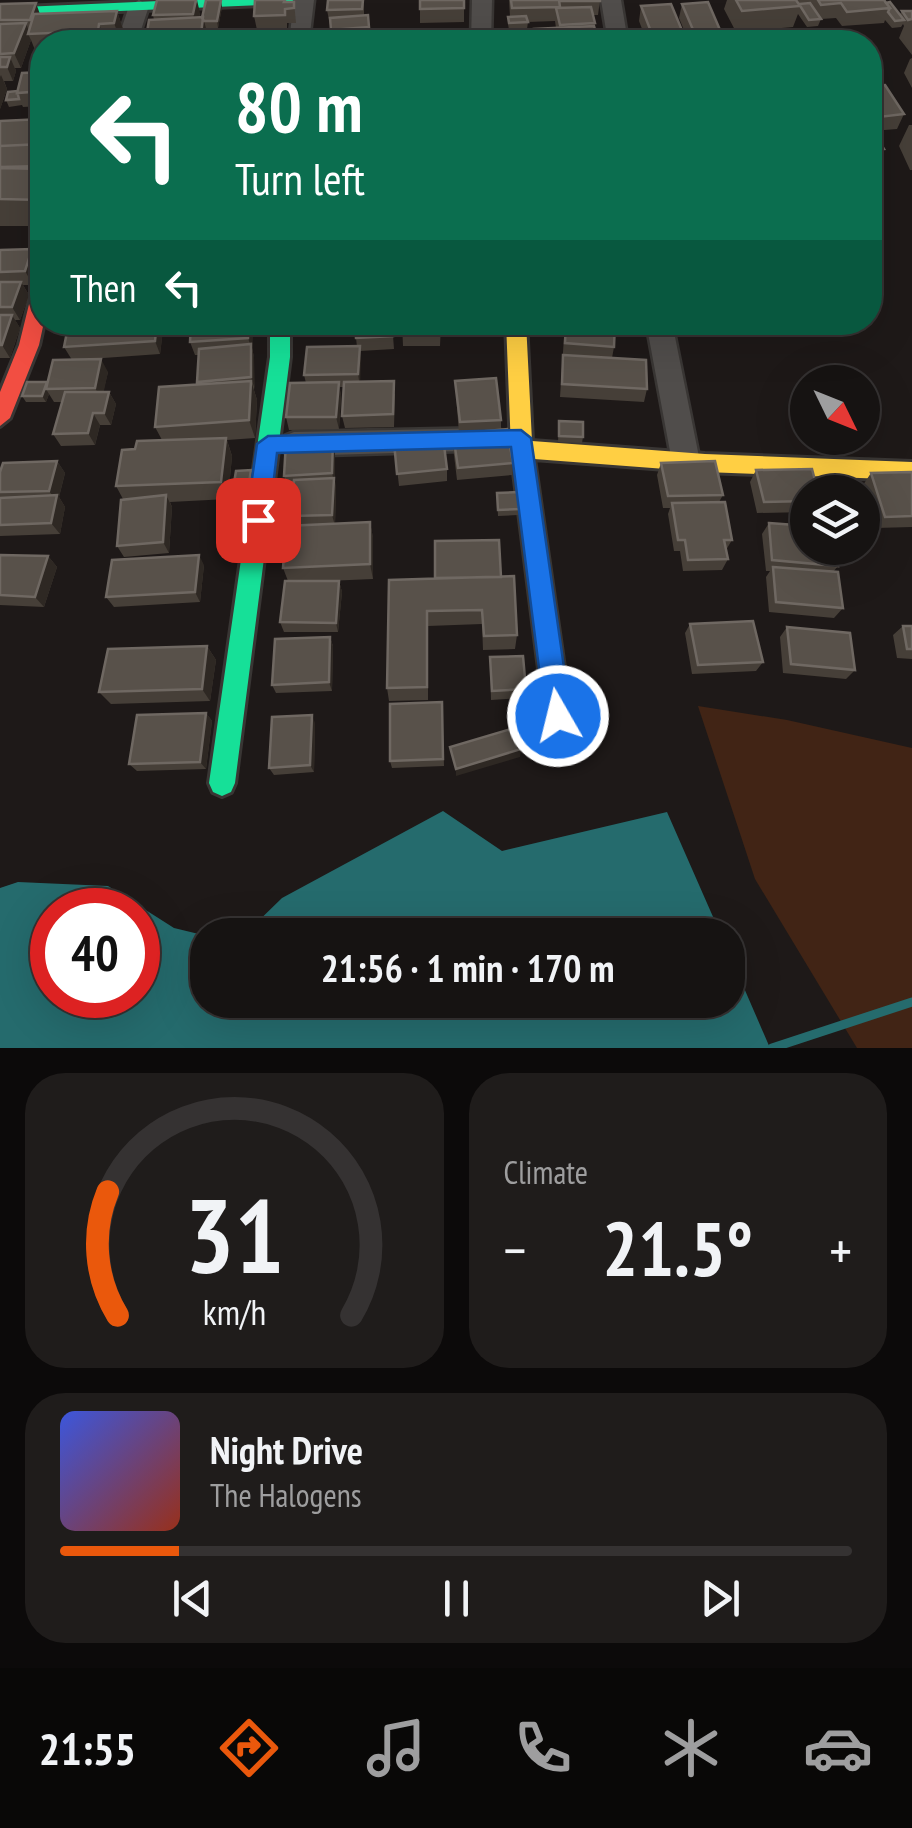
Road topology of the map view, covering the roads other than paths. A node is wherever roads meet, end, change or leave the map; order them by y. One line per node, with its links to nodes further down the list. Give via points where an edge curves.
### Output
1 (286, 0): 5 (street)
2 (304, 0): 8 (street)
3 (482, 0): 9 (street)
4 (611, 0): 10 (street)
5 (139, 6): 6 (street); 7 (street)
6 (0, 12)
7 (131, 30)
8 (301, 30)
9 (481, 30)
10 (616, 30)
11 (30, 335): 15 (street)
12 (280, 335): 16 (street)
13 (517, 335): 17 (street)
14 (662, 335): 18 (street)
15 (0, 418)
16 (268, 444): 17 (street); 21 (street)
17 (521, 444): 18 (street); 20 (street)
18 (686, 462): 19 (street)
19 (912, 471)
20 (558, 716)
21 (222, 782)

